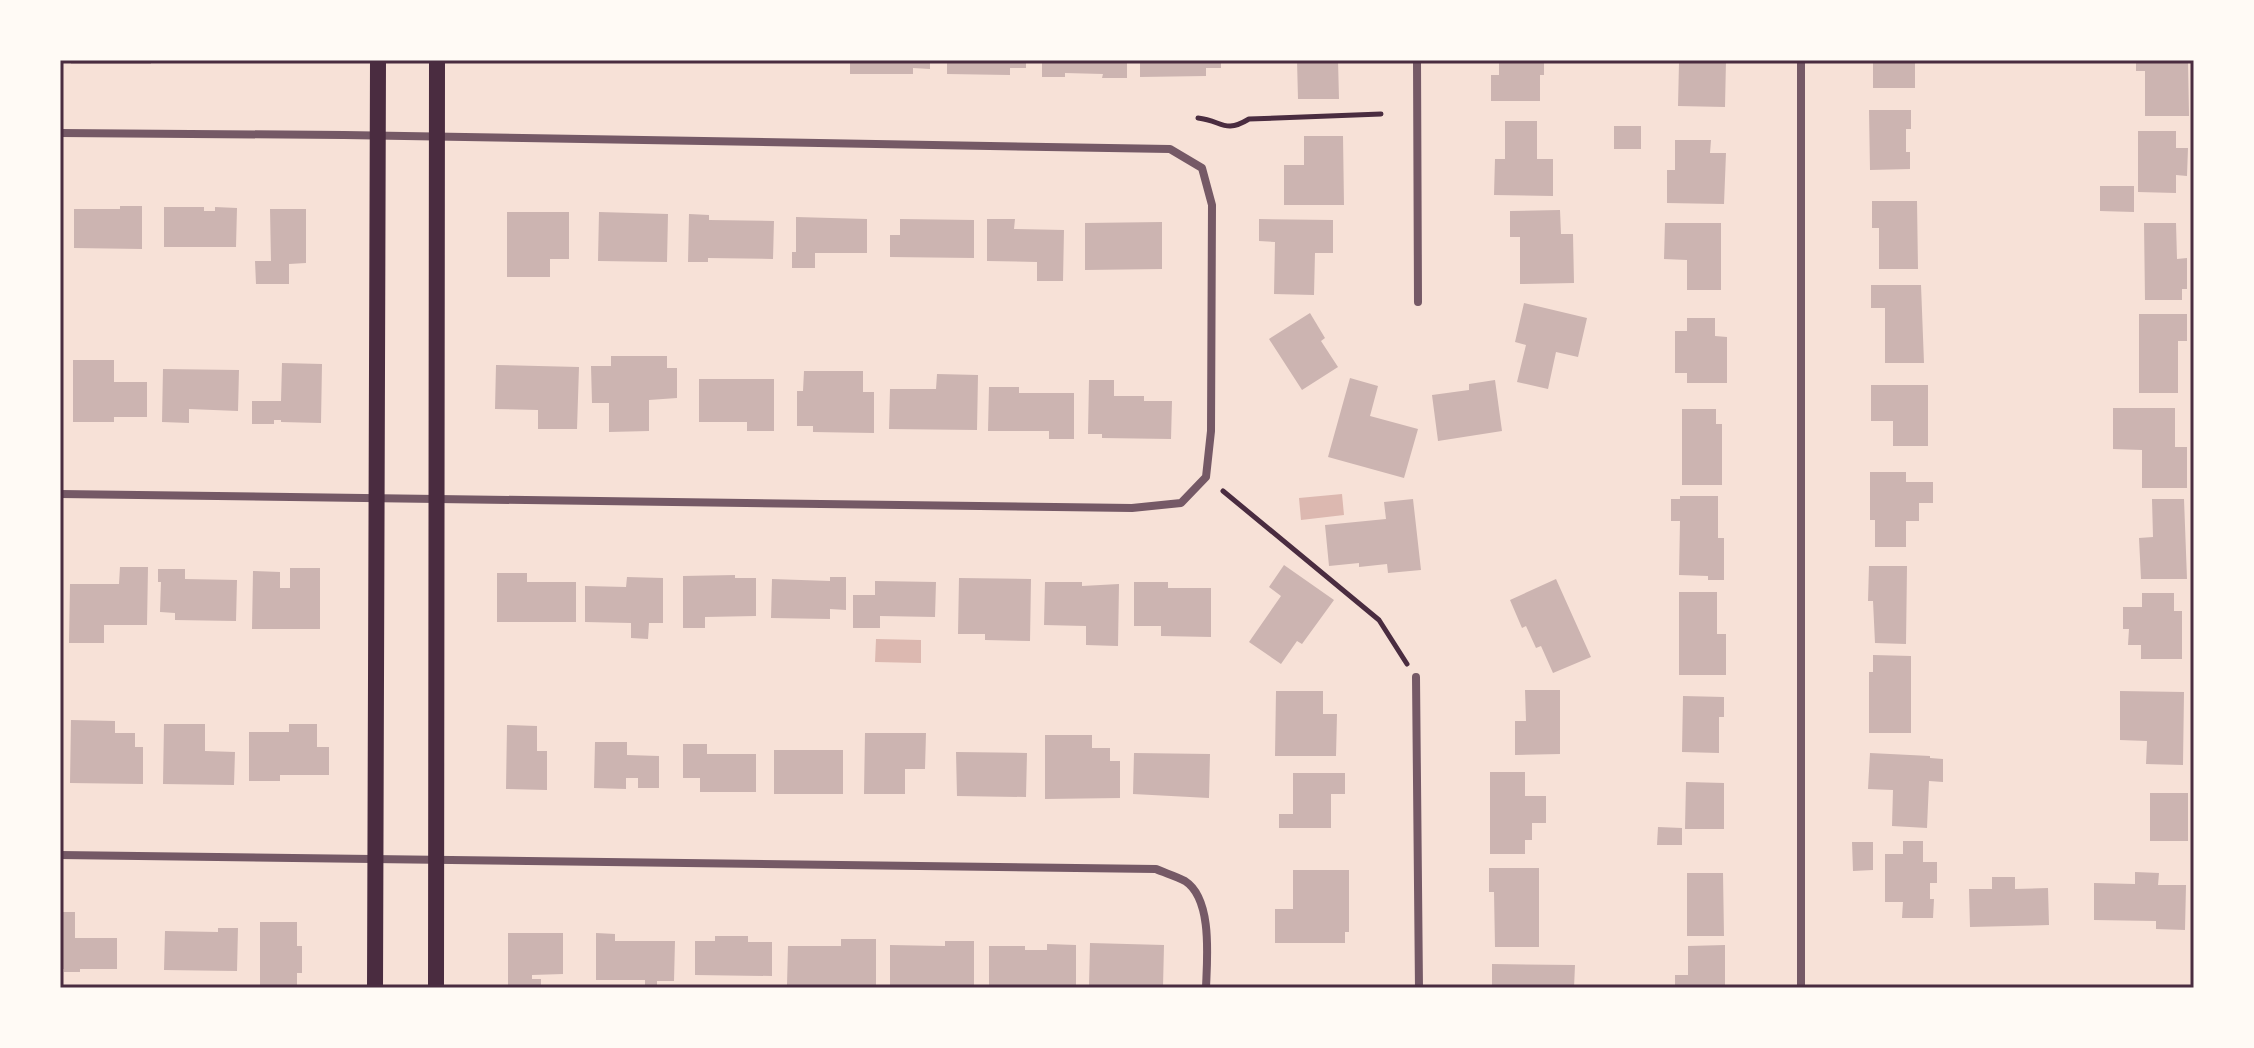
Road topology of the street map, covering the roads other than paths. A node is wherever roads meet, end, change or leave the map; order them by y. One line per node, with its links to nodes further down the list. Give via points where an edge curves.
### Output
1 (378, 60): 6 (main road)
2 (437, 60): 7 (main road)
3 (1417, 60): 8 (street)
4 (1801, 60): 20 (street)
5 (60, 133): 6 (street)
6 (378, 136): 7 (street); 10 (main road)
7 (436, 137): 11 (main road); 11 (street, via 1170,149 1202,168 1212,205 1211,431 1206,477 1181,503 1132,508)
8 (1418, 302)
9 (60, 494): 10 (street)
10 (378, 498): 11 (street); 14 (main road)
11 (435, 498): 15 (main road)
12 (1416, 677): 19 (street)
13 (60, 855): 14 (street)
14 (375, 858): 15 (street); 16 (main road)
15 (436, 859): 17 (main road); 18 (street, via 1156,869 1187,882 1203,908)
16 (375, 988)
17 (436, 988)
18 (1206, 988)
19 (1419, 988)
20 (1801, 988)

